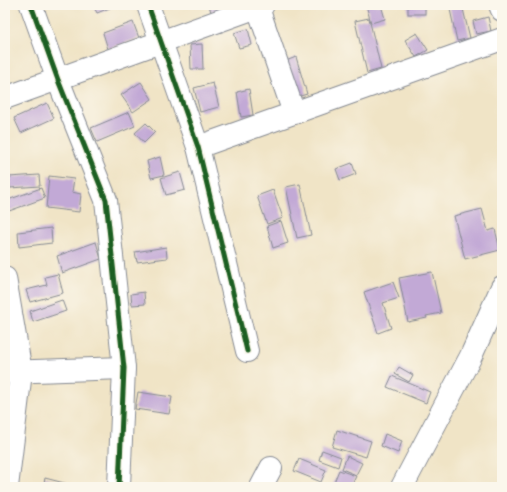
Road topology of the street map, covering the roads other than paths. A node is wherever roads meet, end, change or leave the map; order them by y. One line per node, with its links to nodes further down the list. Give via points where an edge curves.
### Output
1 (31, 5): 8 (street)
2 (148, 5): 7 (street)
3 (500, 5): 5 (street)
4 (259, 6): 7 (street); 10 (street)
5 (502, 10)
6 (502, 39): 10 (street)
7 (161, 43): 8 (street); 11 (street)
8 (58, 80): 9 (street); 15 (street, via 106,200)
9 (5, 98)
10 (294, 113): 11 (street)
11 (198, 147): 14 (street)
12 (5, 278): 16 (street)
13 (502, 287): 21 (street, via 471,356)
14 (246, 351)
15 (124, 368): 16 (street); 19 (street)
16 (13, 372): 18 (street)
17 (271, 468): 20 (street)
18 (7, 487)
19 (119, 487)
20 (261, 487)
21 (402, 487)

